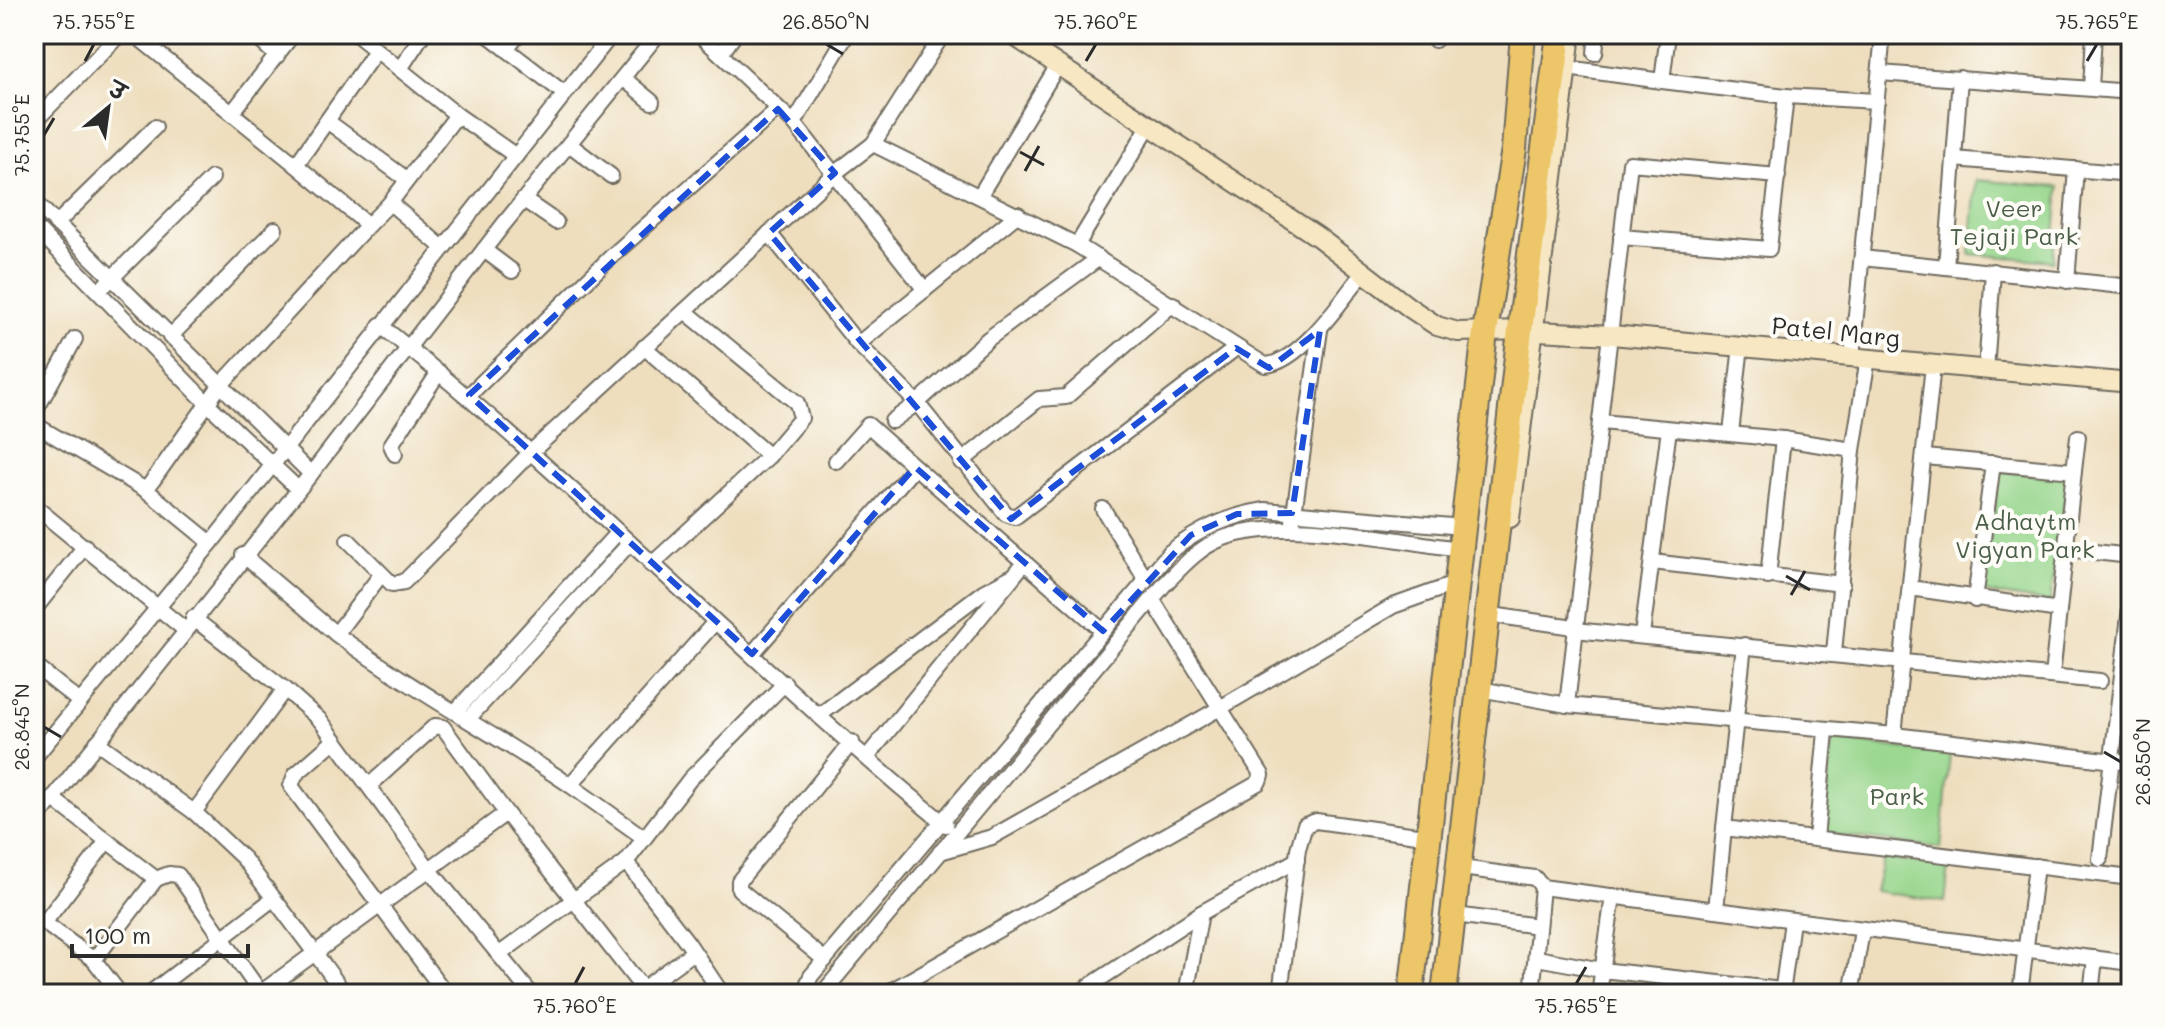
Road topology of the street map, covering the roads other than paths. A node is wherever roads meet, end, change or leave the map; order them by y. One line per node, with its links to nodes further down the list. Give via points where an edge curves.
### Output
1 (120, 34): 45 (street)
2 (134, 34): 42 (street)
3 (253, 34): 27 (street)
4 (293, 34): 27 (street)
5 (356, 34): 24 (street)
6 (423, 34): 30 (street)
7 (487, 34): 23 (street)
8 (518, 34): 23 (street)
9 (612, 34): 37 (street)
10 (658, 34): 32 (street)
11 (699, 34): 26 (street)
12 (735, 34): 26 (street)
13 (847, 34): 46 (street)
14 (943, 34): 50 (street)
15 (1011, 34): 28 (street, Patel Marg)
16 (1559, 34): 91 (highway)
17 (1571, 34): 29 (street)
18 (1597, 34): 25 (street)
19 (1668, 34): 34 (street)
20 (1883, 34): 31 (street)
21 (2094, 34): 35 (street)
22 (1521, 35): 92 (highway, via 1514,149)
23 (506, 49): 37 (street)
24 (375, 52): 30 (street); 44 (street)
25 (1595, 53)
26 (721, 54): 41 (street)
27 (277, 56): 42 (street)
28 (1058, 65): 47 (street, Patel Marg); 61 (street)
29 (1567, 68): 34 (street); 91 (street)
30 (400, 69): 43 (street)
31 (1880, 73): 33 (street); 39 (street)
32 (623, 78): 40 (street); 49 (street)
33 (1960, 78): 35 (street); 52 (street)
34 (1662, 81): 38 (street)
35 (2091, 88): 36 (street)
36 (2131, 92)
37 (565, 94): 51 (street)
38 (1786, 96): 39 (street); 58 (street)
39 (1877, 101): 77 (street)
40 (652, 102)
41 (778, 109): 46 (street); 107 (street, via 614,254)
42 (232, 113): 53 (street)
43 (457, 115): 51 (street); 60 (street)
44 (327, 121): 53 (street); 60 (street)
45 (34, 122)
46 (794, 123): 55 (street)
47 (1149, 126): 73 (street); 80 (street, Patel Marg)
48 (155, 127): 67 (street)
49 (569, 144): 57 (street); 62 (street)
50 (873, 144): 55 (street); 61 (street)
51 (516, 156): 74 (street)
52 (1954, 159): 54 (street); 78 (street)
53 (296, 165): 68 (street)
54 (2076, 169): 56 (street); 83 (street)
55 (835, 173): 71 (street); 85 (street)
56 (2131, 174)
57 (611, 176)
58 (1778, 176): 72 (street, via 1769,249); 72 (street, via 1630,163)
59 (212, 178): 82 (street)
60 (405, 178): 64 (street)
61 (980, 195): 65 (street)
62 (524, 200): 66 (street); 75 (street)
63 (34, 201): 67 (street)
64 (390, 203): 68 (street); 74 (street)
65 (1018, 214): 73 (street); 85 (street)
66 (556, 222)
67 (56, 224): 82 (street)
68 (368, 225): 106 (street)
69 (34, 226): 86 (street)
70 (275, 229): 94 (street)
71 (769, 233): 88 (street); 96 (street)
72 (1621, 237): 93 (street)
73 (1077, 245): 76 (street)
74 (443, 248): 89 (street)
75 (484, 250): 79 (street); 99 (street)
76 (1099, 258): 87 (street); 109 (street, via 988,339)
77 (1862, 258): 78 (street); 101 (street)
78 (1946, 267): 81 (street)
79 (512, 271)
80 (1364, 271): 90 (street); 92 (street, Patel Marg, via 1437,326)
81 (1993, 271): 83 (street); 103 (street)
82 (111, 279): 86 (street); 94 (street)
83 (2067, 281): 84 (street)
84 (2131, 287)
85 (925, 290): 96 (street)
86 (99, 291): 108 (street)
87 (1173, 304): 100 (street); 125 (street, via 1066,397 1039,399)
88 (685, 311): 98 (street); 122 (street, via 797,403 801,411 796,427)
89 (380, 325): 99 (street); 120 (street)
90 (1320, 330): 100 (street, via 1269,365); 135 (street)
91 (1528, 330): 92 (street, Patel Marg); 93 (street, Patel Marg); 164 (street); 181 (highway)
92 (1485, 332): 138 (highway)
93 (1612, 335): 97 (street, Patel Marg); 112 (street)
94 (170, 337): 106 (street)
95 (75, 339): 110 (street)
96 (858, 344): 109 (street)
97 (1741, 346): 101 (street, Patel Marg); 115 (street)
98 (644, 347): 119 (street); 122 (street)
99 (408, 348): 104 (street); 130 (street)
100 (1236, 348): 125 (street, via 1015,517 1006,514)
101 (1860, 357): 102 (street, Patel Marg); 118 (street)
102 (1933, 365): 103 (street, Patel Marg); 123 (street)
103 (1986, 370): 105 (street, Patel Marg)
104 (439, 372): 107 (street); 121 (street, via 391,445)
105 (2131, 383)
106 (219, 387): 108 (street); 120 (street)
107 (469, 395): 119 (street)
108 (207, 403): 127 (street); 132 (street)
109 (917, 403): 111 (street); 125 (street)
110 (34, 414)
111 (892, 421)
112 (1601, 422): 114 (street); 167 (street)
113 (34, 424): 132 (street)
114 (1669, 429): 115 (street); 147 (street)
115 (1731, 433): 117 (street)
116 (2078, 437): 129 (street)
117 (1783, 439): 118 (street); 152 (street)
118 (1853, 450): 155 (street)
119 (531, 452): 137 (street); 150 (street, via 404,582 392,584)
120 (285, 453): 127 (street); 130 (street)
121 (395, 454)
122 (769, 456): 148 (street)
123 (1925, 457): 126 (street); 157 (street)
124 (836, 461): 128 (street, via 868,425)
125 (961, 462)
126 (1993, 463): 129 (street); 160 (street)
127 (272, 466): 131 (street); 140 (street)
128 (915, 467): 146 (street); 173 (street)
129 (2074, 471): 143 (street)
130 (311, 474): 131 (street)
131 (298, 489): 144 (street)
132 (146, 490): 140 (street)
133 (34, 506): 142 (street)
134 (1103, 509): 153 (street)
135 (1292, 513): 136 (street); 138 (street); 153 (street, via 1237,514 1212,525 1170,552)
136 (1293, 529): 138 (street); 158 (street, via 1220,539 1195,555)
137 (617, 533): 141 (street); 151 (street)
138 (1462, 538): 154 (highway)
139 (348, 540): 150 (street)
140 (211, 543): 161 (street)
141 (629, 544): 148 (street); 156 (street)
142 (85, 546): 161 (street); 162 (street)
143 (2067, 549): 145 (street); 163 (street)
144 (243, 555): 166 (street); 169 (street)
145 (2131, 556)
146 (1025, 562): 149 (street); 168 (street)
147 (1652, 562): 152 (street); 170 (street)
148 (651, 565): 165 (street)
149 (1015, 575): 185 (street, via 983,592); 193 (street)
150 (380, 576): 169 (street)
151 (578, 576): 156 (street); 186 (street)
152 (1768, 577): 155 (street)
153 (1146, 580): 168 (street)
154 (1457, 583): 184 (street, via 1393,606); 207 (highway)
155 (1842, 584): 172 (street)
156 (590, 587): 186 (street)
157 (1910, 588): 160 (street); 174 (street)
158 (1152, 599): 184 (street); 205 (street)
159 (2131, 599): 179 (street)
160 (1975, 600): 163 (street)
161 (158, 606): 166 (street); 182 (street)
162 (34, 610)
163 (2059, 610): 176 (street)
164 (1499, 616): 167 (street); 181 (street)
165 (715, 622): 173 (street); 198 (street)
166 (189, 624): 180 (street); 191 (street)
167 (1574, 628): 170 (street); 183 (street)
168 (1103, 631): 202 (street)
169 (336, 634): 186 (street)
170 (1642, 635): 171 (street)
171 (1744, 645): 172 (street); 187 (street)
172 (1834, 653): 174 (street)
173 (752, 654): 178 (street)
174 (1902, 659): 176 (street); 189 (street)
175 (34, 665): 182 (street)
176 (2052, 676): 177 (street)
177 (2100, 681)
178 (785, 683): 185 (street); 206 (street, via 690,779)
179 (2126, 684): 195 (street)
180 (285, 689): 190 (street); 200 (street)
181 (1484, 690): 183 (street); 216 (street); 259 (highway)
182 (80, 702): 194 (street)
183 (1567, 705): 187 (street)
184 (1220, 708): 210 (street, via 992,837); 254 (street, via 1262,775 1258,783)
185 (821, 714): 192 (street)
186 (462, 715): 198 (street)
187 (1735, 722): 188 (street); 204 (street)
188 (1826, 731): 189 (street); 208 (street)
189 (1894, 735): 195 (street)
190 (335, 740): 197 (street); 223 (street, via 295,775 291,786)
191 (97, 742): 199 (street); 200 (street)
192 (852, 742): 193 (street); 239 (street, via 739,881 739,889)
193 (868, 756): 202 (street)
194 (34, 758)
195 (2113, 761): 196 (street); 211 (street)
196 (2131, 763)
197 (370, 785): 201 (street, via 435,726 443,727); 215 (street)
198 (570, 785): 206 (street)
199 (52, 798): 203 (street); 209 (street)
200 (194, 812): 221 (street, via 244,859)
201 (506, 813): 215 (street); 222 (street)
202 (941, 820): 205 (street); 239 (street)
203 (34, 822)
204 (1724, 828): 208 (street); 224 (street)
205 (956, 833): 210 (street)
206 (643, 837): 213 (street)
207 (1431, 837): 212 (street, via 1316,821 1305,825); 258 (highway)
208 (1816, 839): 214 (street)
209 (107, 841): 218 (street); 227 (street)
210 (940, 852): 253 (street)
211 (2100, 859)
212 (1297, 860): 225 (street); 257 (street)
213 (626, 862): 222 (street); 235 (street)
214 (2036, 866): 217 (street); 232 (street)
215 (429, 869): 223 (street); 234 (street)
216 (1469, 869): 219 (street, via 1535,878); 226 (street)
217 (2131, 878)
218 (156, 879): 231 (street, via 178,875); 238 (street)
219 (1542, 887): 220 (street); 229 (street)
220 (1613, 896): 224 (street); 241 (street)
221 (273, 899): 231 (street); 233 (street)
222 (575, 899): 234 (street); 243 (street)
223 (381, 903): 233 (street); 249 (street)
224 (1716, 910): 228 (street)
225 (1201, 913): 255 (street); 256 (street)
226 (1463, 916): 229 (street); 260 (street)
227 (39, 919): 238 (street)
228 (1792, 921): 230 (street); 244 (street)
229 (1538, 926): 236 (street)
230 (1862, 931): 232 (street); 263 (street)
231 (222, 937): 245 (street); 247 (street)
232 (2027, 949): 237 (street); 264 (street)
233 (315, 953): 245 (street); 248 (street)
234 (501, 953): 250 (street)
235 (692, 953): 243 (street); 251 (street)
236 (1537, 958): 241 (street); 261 (street)
237 (2095, 958): 240 (street); 265 (street)
238 (94, 960): 246 (street)
239 (825, 960): 252 (street)
240 (2131, 963)
241 (1602, 970): 242 (street); 262 (street)
242 (1715, 987): 244 (street)
243 (642, 992)
244 (1782, 992)
245 (260, 993)
246 (120, 994)
247 (149, 994)
248 (345, 994)
249 (446, 994)
250 (531, 994)
251 (722, 994)
252 (803, 994)
253 (822, 994)
254 (885, 994)
255 (1077, 994)
256 (1186, 994)
257 (1280, 994)
258 (1411, 994)
259 (1444, 994)
260 (1454, 994)
261 (1532, 994)
262 (1599, 994)
263 (1851, 994)
264 (2020, 994)
265 (2091, 994)

